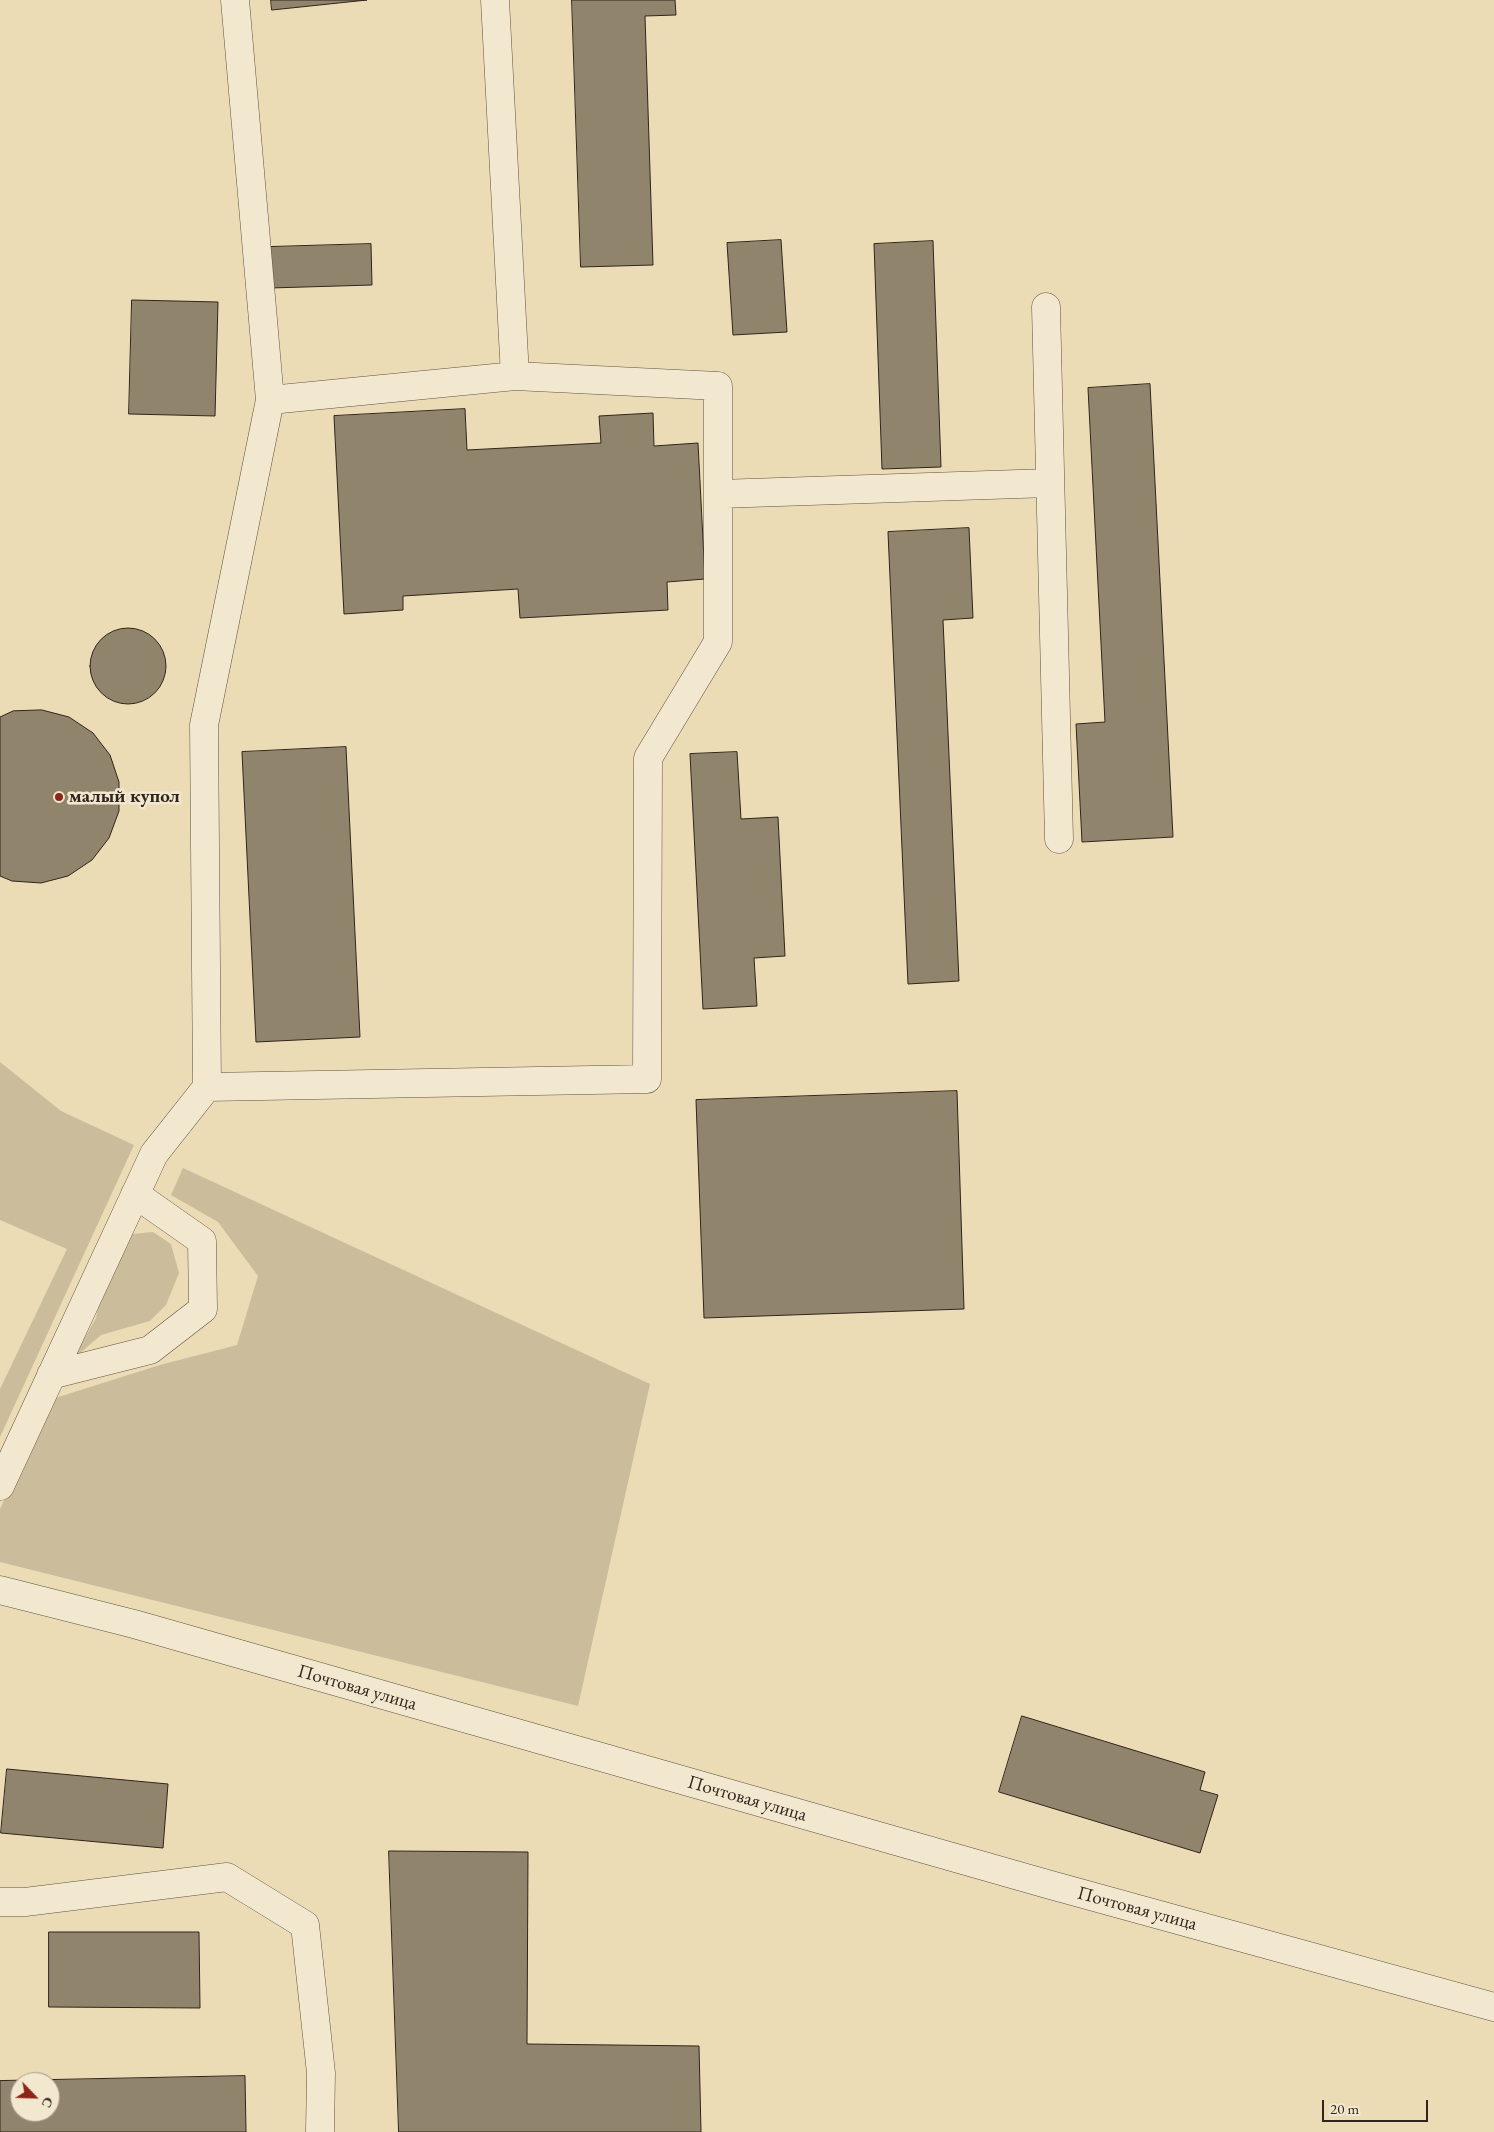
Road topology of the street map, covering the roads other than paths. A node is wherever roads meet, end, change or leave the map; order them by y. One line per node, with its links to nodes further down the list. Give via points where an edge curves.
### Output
1 (234, 0): 5 (street)
2 (495, 0): 4 (street)
3 (1046, 307): 6 (street)
4 (515, 376): 5 (street); 7 (street, via 718,386)
5 (270, 400): 9 (street, via 204,725)
6 (1049, 483): 7 (street); 8 (street)
7 (719, 494): 9 (street, via 718,642 648,758 647,1078)
8 (1059, 839)
9 (207, 1087): 10 (street, via 154,1154)
10 (135, 1194): 11 (street); 11 (street, via 202,1241 203,1309 150,1350)
11 (51, 1375): 12 (street)
12 (0, 1486)
13 (0, 1590): 15 (street, Почтовая улица, via 134,1624)
14 (0, 1902): 16 (street, via 25,1902 226,1878 305,1925 321,2074)
15 (1494, 2007)
16 (320, 2132)

